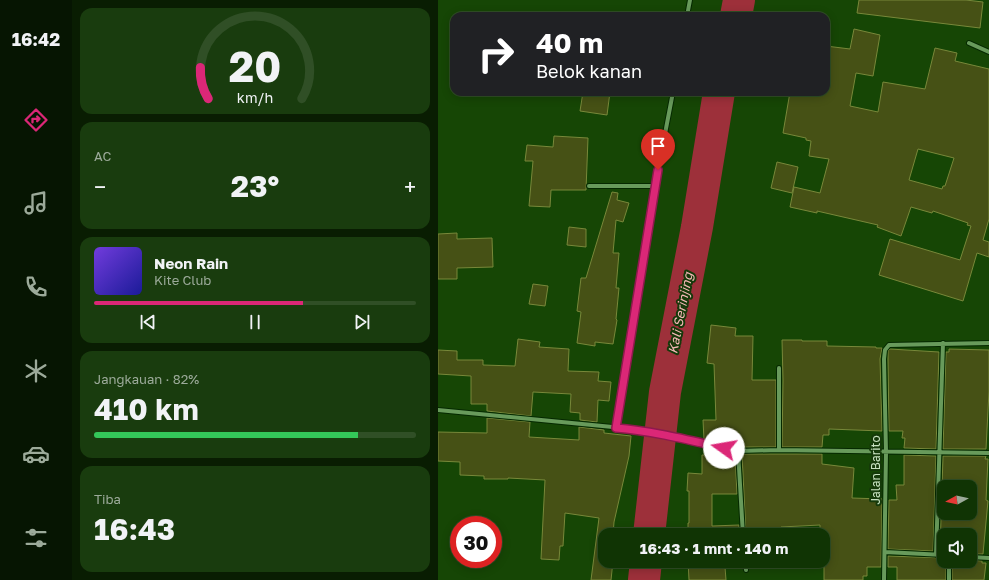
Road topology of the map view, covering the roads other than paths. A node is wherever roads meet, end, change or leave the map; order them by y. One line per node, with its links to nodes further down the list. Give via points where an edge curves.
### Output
1 (690, 0): 2 (street)
2 (688, 12)
3 (969, 43): 4 (street)
4 (989, 52)
5 (672, 96): 7 (street)
6 (589, 186): 7 (street)
7 (655, 186): 12 (street)
8 (989, 343): 9 (street)
9 (943, 344): 15 (street, Jalan Barito, via 889,345 885,350); 16 (street)
10 (779, 368): 13 (street)
11 (438, 410): 12 (street)
12 (616, 428): 14 (street, via 633,429)
13 (779, 450): 14 (street); 15 (street)
14 (738, 451): 18 (street)
15 (886, 452): 16 (street); 19 (street, Jalan Barito)
16 (940, 452): 17 (street); 20 (street)
17 (989, 453)
18 (743, 528)
19 (885, 552): 20 (street); 24 (street, Jalan Barito)
20 (936, 555)
21 (977, 557): 22 (street)
22 (989, 558)
23 (949, 568): 25 (street)
24 (884, 580)
25 (949, 580)

